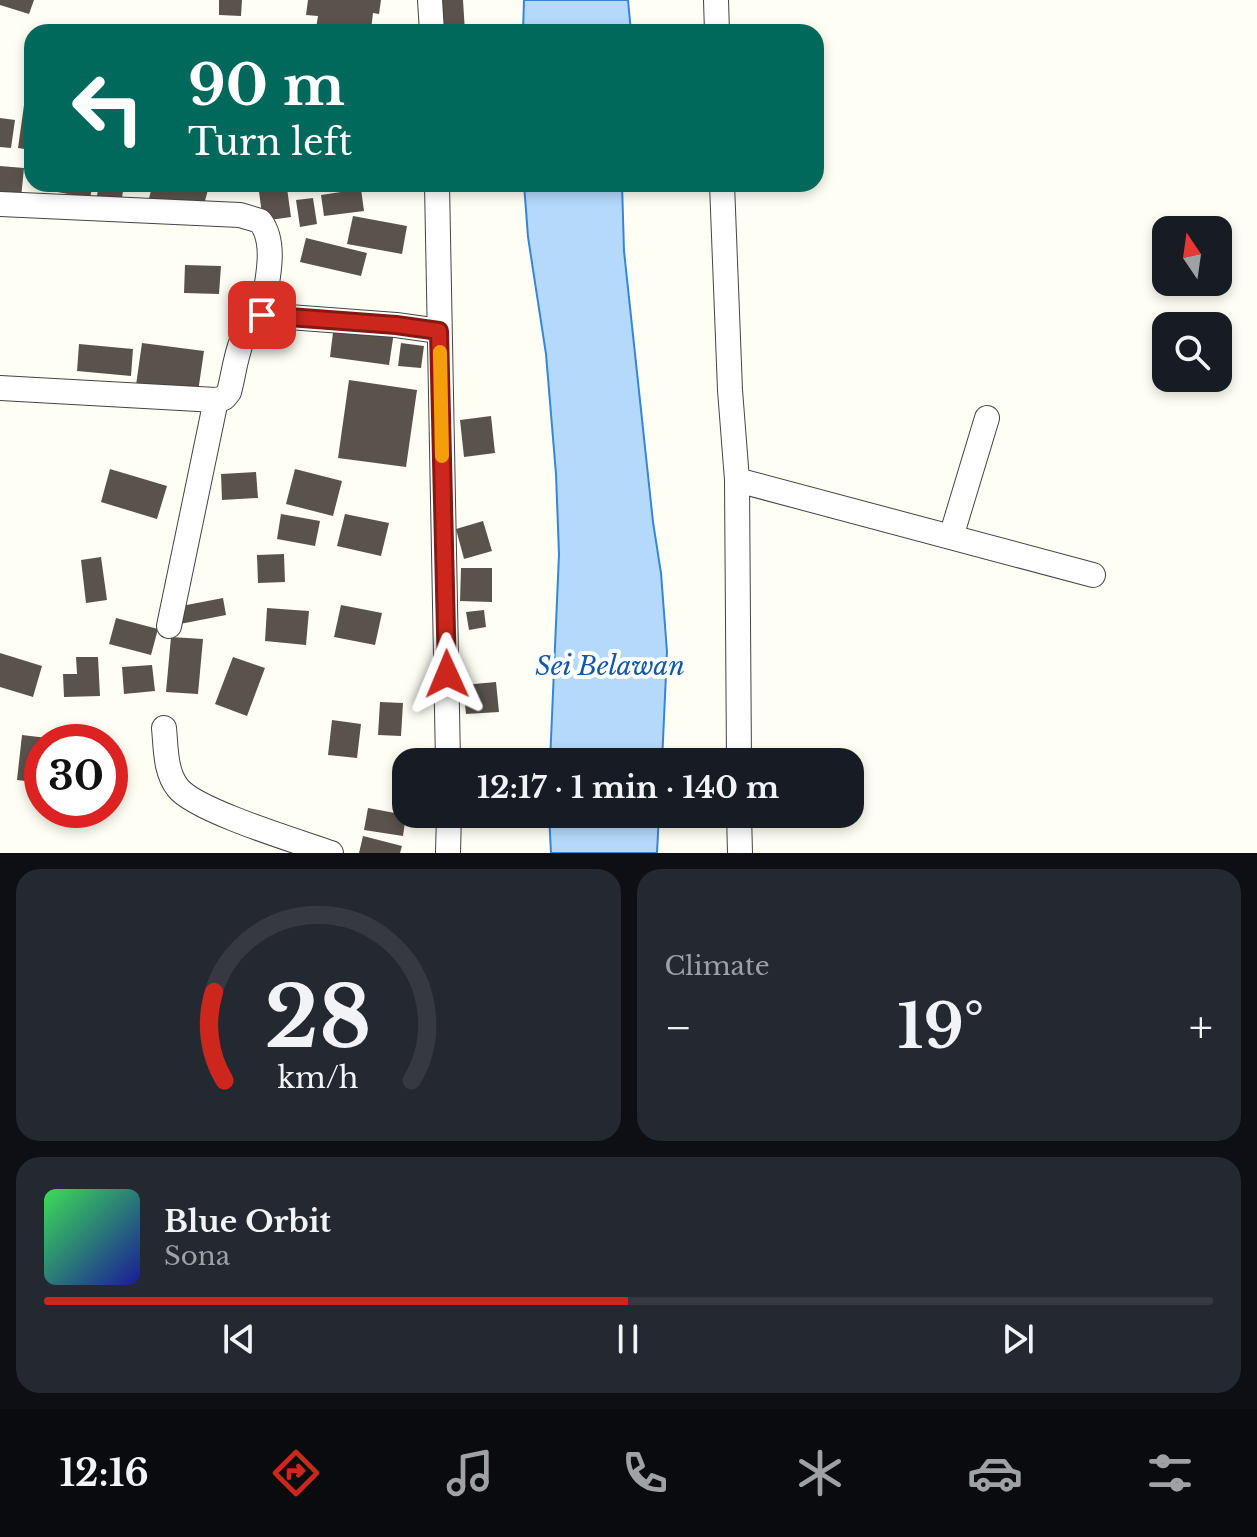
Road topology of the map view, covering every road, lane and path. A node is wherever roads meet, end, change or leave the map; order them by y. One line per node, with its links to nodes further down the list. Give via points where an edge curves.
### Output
1 (430, 0): 3 (street)
2 (716, 0): 4 (street)
3 (432, 24)
4 (717, 24)
5 (437, 192): 9 (street)
6 (722, 192): 13 (street)
7 (0, 204): 8 (street, via 240,215 260,221 269,239)
8 (262, 315): 9 (street); 11 (street, via 243,336 229,392)
9 (439, 331): 18 (street)
10 (0, 388): 11 (street)
11 (216, 400): 16 (street)
12 (987, 418): 14 (street)
13 (737, 480): 14 (street); 19 (street)
14 (951, 537): 15 (street)
15 (1093, 575)
16 (169, 626)
17 (164, 728): 22 (street, via 168,767 189,799)
18 (448, 748)
19 (739, 748)
20 (449, 828): 23 (street)
21 (739, 828): 24 (street)
22 (331, 853)
23 (448, 853)
24 (740, 853)

